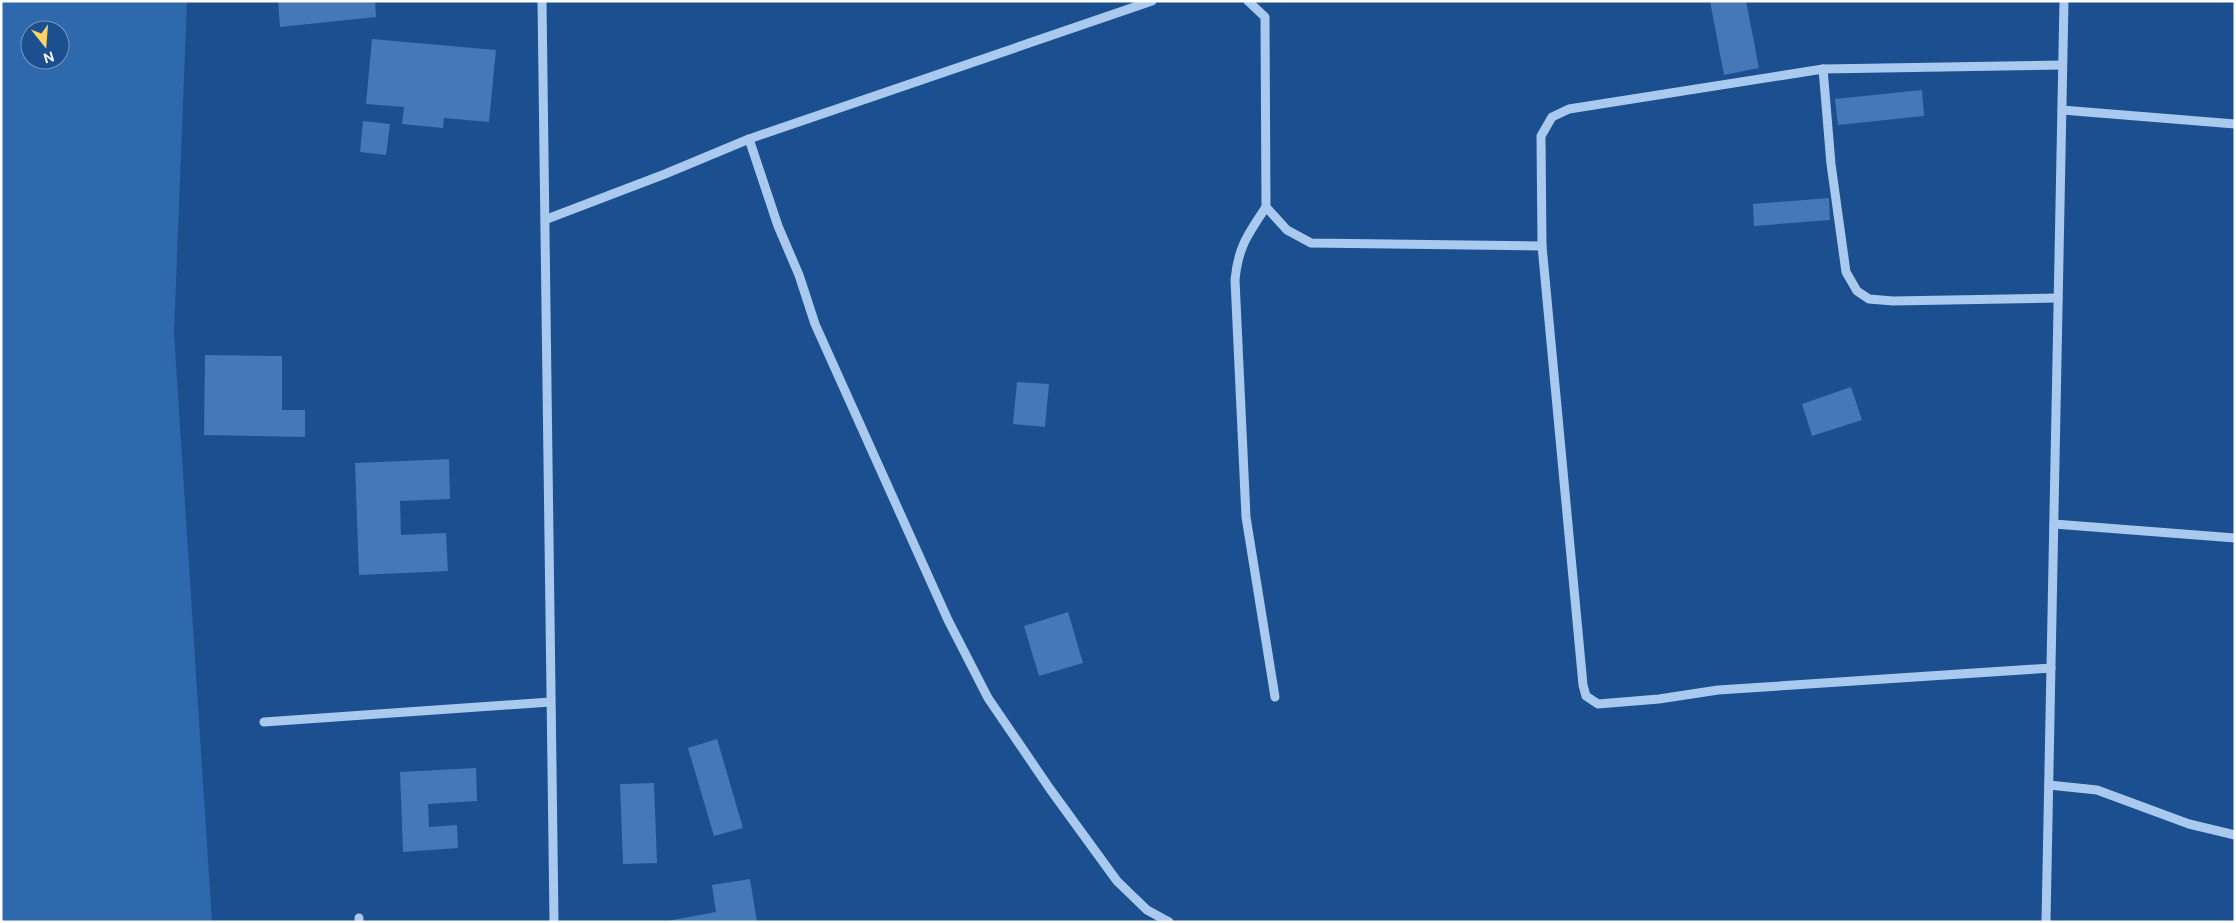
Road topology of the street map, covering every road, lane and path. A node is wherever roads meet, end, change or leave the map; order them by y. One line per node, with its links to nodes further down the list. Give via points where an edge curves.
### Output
1 (542, 1): 11 (street)
2 (1152, 1): 9 (street)
3 (1248, 1): 10 (street, via 1265,17)
4 (2064, 1): 5 (street)
5 (2062, 65): 6 (street); 7 (street)
6 (1823, 69): 12 (street, via 1569,109 1552,117 1541,136); 13 (street, via 1831,164 1846,272 1857,291 1868,299 1893,301)
7 (2062, 110): 8 (street); 13 (street)
8 (2235, 124)
9 (750, 139): 11 (street); 23 (street, via 815,324 948,620 988,698 1117,881 1147,910)
10 (1266, 207): 12 (street, via 1287,230 1311,242); 17 (street, via 1244,240 1237,259 1235,280 1246,518)
11 (546, 219): 18 (street)
12 (1542, 246): 16 (street, via 1586,696 1598,704 1718,690)
13 (2058, 298): 14 (street)
14 (2054, 524): 15 (street); 16 (street)
15 (2235, 538)
16 (2051, 668): 20 (street)
17 (1275, 696)
18 (550, 702): 19 (street); 22 (street)
19 (264, 722)
20 (2049, 784): 21 (street, via 2096,790 2189,824); 24 (street)
21 (2235, 835)
22 (554, 922)
23 (1169, 922)
24 (2046, 922)

